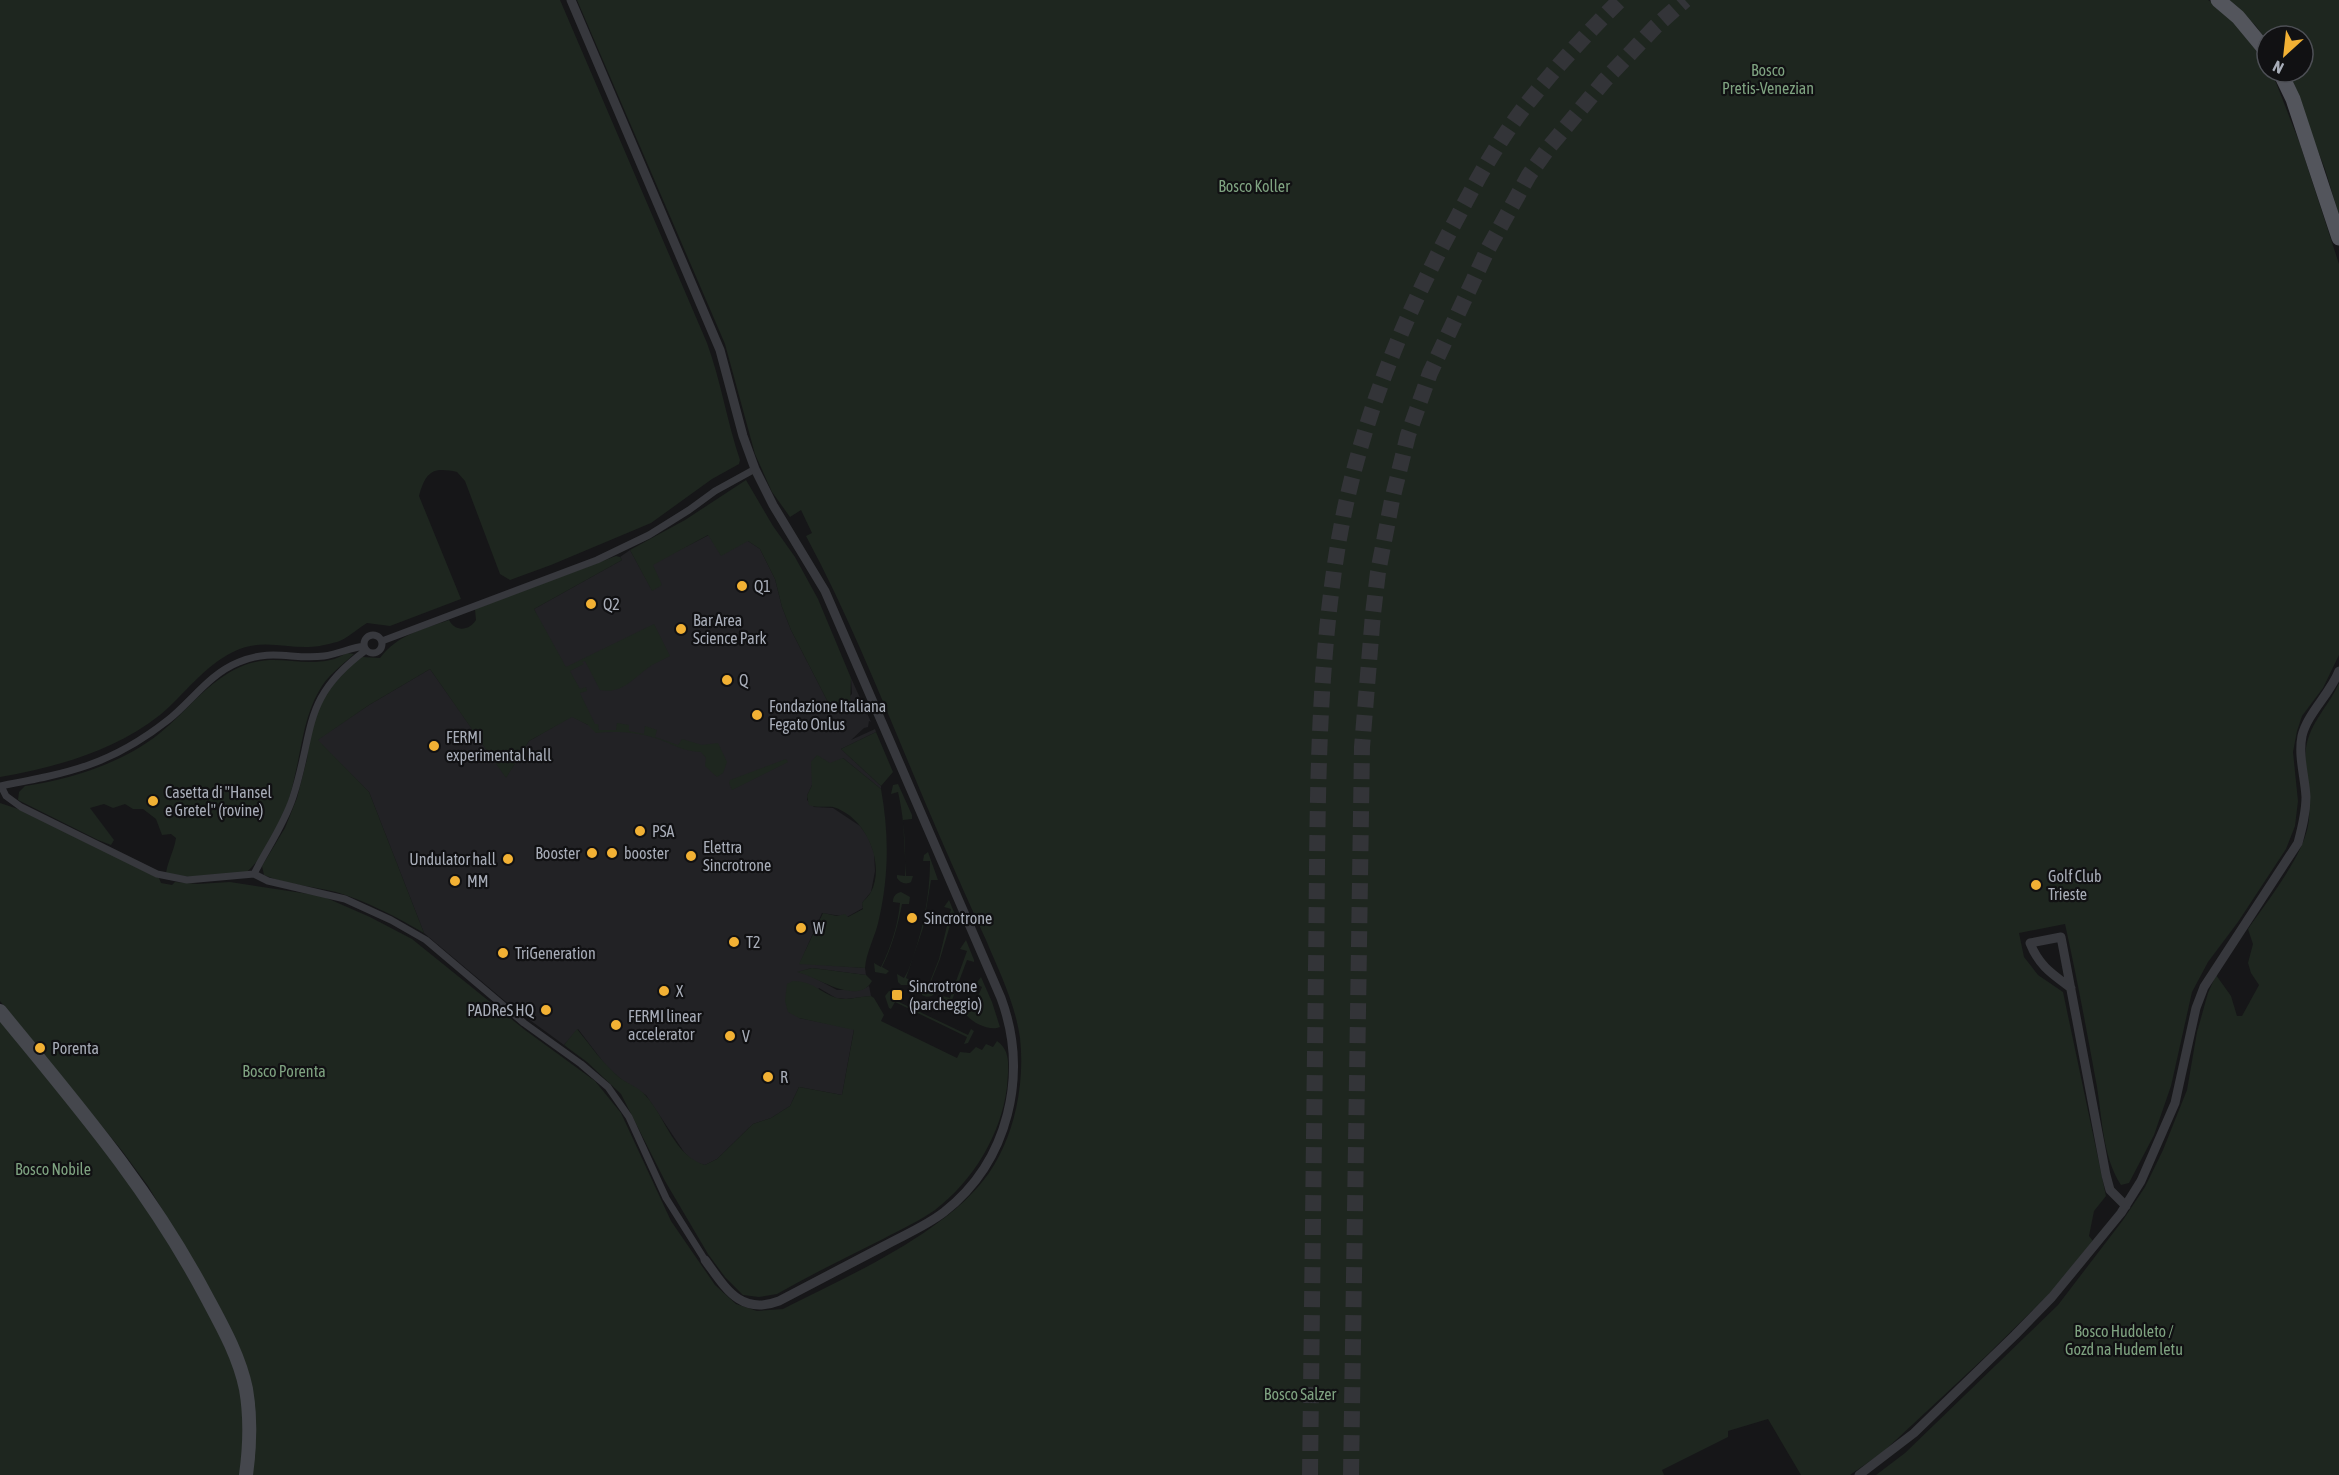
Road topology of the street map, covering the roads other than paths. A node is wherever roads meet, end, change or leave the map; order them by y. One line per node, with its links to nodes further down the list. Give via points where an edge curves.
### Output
1 (571, 0): 6 (street, via 720,350)
2 (2218, 0): 3 (main road)
3 (2255, 38)
4 (2286, 84): 5 (main road)
5 (2339, 238)
6 (755, 469): 7 (street, via 668,524 606,556); 15 (street, via 772,505 825,591 994,979 1012,1037 1014,1081 1004,1126 986,1164 966,1191 931,1221 766,1305 736,1298)
7 (382, 641): 8 (street, via 379,651 372,653); 8 (street, via 370,635 365,639)
8 (365, 648): 10 (street, via 324,656 268,654 240,661 213,677 171,718 112,756 68,773); 11 (street, via 334,677 316,705 287,814)
9 (2339, 671): 14 (street, via 2302,735 2306,798 2298,843 2204,987 2175,1104)
10 (0, 786): 11 (street, via 21,807 157,874 187,880)
11 (254, 874): 15 (street, via 345,900 410,930 596,1076 629,1117 666,1198)
12 (2071, 988): 12 (street, via 2061,937 2030,943 2045,969); 14 (street, via 2106,1175 2110,1190)
13 (0, 1011): 16 (main road, via 129,1171 203,1291 239,1364 246,1388 250,1428)
14 (2126, 1206): 17 (street, via 2052,1297 2015,1335 1914,1433)
15 (705, 1260)
16 (246, 1475)
17 (1859, 1475)

